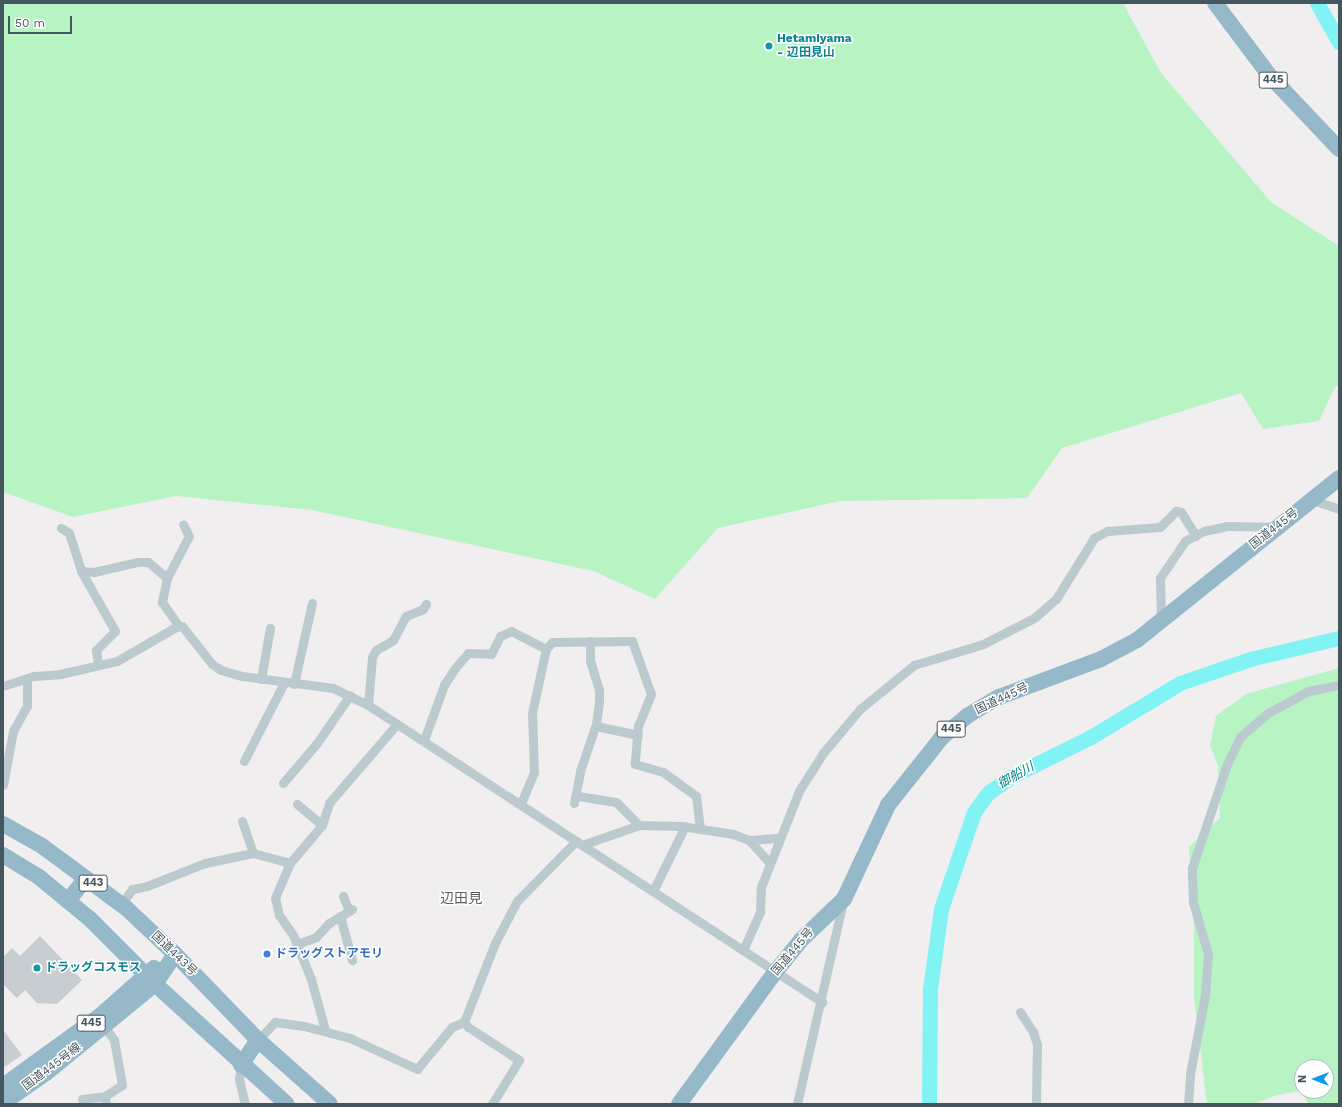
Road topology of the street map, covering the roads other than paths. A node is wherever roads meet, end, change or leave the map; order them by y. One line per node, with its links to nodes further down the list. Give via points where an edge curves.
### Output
1 (1215, 3): 2 (highway, 445, via 1269,75)
2 (1339, 149)
3 (1339, 478): 4 (highway, 国道445号 / 445)
4 (1312, 500): 5 (street); 7 (highway, 国道445号 / 445)
5 (1339, 509)
6 (183, 524): 11 (street, via 189,536)
7 (1276, 527): 9 (street, via 1227,526); 14 (highway, 国道445号 / 445)
8 (61, 528): 10 (street, via 69,533 71,546)
9 (1196, 536): 14 (street, via 1185,541 1160,578); 42 (street, via 1181,512 1176,512 1160,527 1101,534 1094,538 1082,555 1056,599 1034,618 983,644 914,664 896,677 860,709 823,753 799,791)
10 (81, 571): 11 (street, via 94,572 137,562 148,562); 19 (street, via 115,631 96,650)
11 (167, 578): 15 (street, via 162,602)
12 (312, 603): 22 (street)
13 (426, 604): 26 (street, via 423,609 406,616 393,640 376,650 372,656)
14 (1161, 621): 52 (highway, 国道445号 / 445, via 1137,640 1101,659 999,697 967,716 942,737 888,805)
15 (179, 626): 19 (street, via 117,661); 20 (street, via 189,632 212,664 231,674)
16 (270, 628): 20 (street)
17 (590, 641): 18 (street, via 552,642); 28 (street, via 592,676 599,690); 29 (street, via 634,642 651,694 638,726)
18 (546, 649): 30 (street, via 511,631 500,636 491,654 468,653 444,685); 34 (street, via 532,713 534,772)
19 (98, 665): 21 (street)
20 (261, 679): 22 (street)
21 (27, 680): 24 (street); 33 (street, via 29,698 13,731)
22 (289, 683): 25 (street, via 317,685); 31 (street)
23 (1339, 685): 80 (street, via 1308,691 1266,714 1240,737 1227,764 1192,868 1193,902 1208,954 1205,995 1190,1074)
24 (3, 686)
25 (350, 695): 26 (street); 32 (street, via 317,743)
26 (368, 705): 27 (street)
27 (396, 725): 30 (street); 38 (street, via 329,803)
28 (596, 726): 29 (street); 39 (street, via 580,771 576,799 616,802)
29 (638, 735): 41 (street, via 635,764 663,772 696,796)
30 (424, 740): 34 (street)
31 (244, 761)
32 (283, 783)
33 (3, 785)
34 (521, 803): 44 (street)
35 (297, 804): 38 (street)
36 (242, 821): 45 (street)
37 (3, 824): 49 (highway, 国道443号 / 443, via 42,846)
38 (322, 825): 47 (street)
39 (639, 825): 40 (street); 44 (street)
40 (685, 826): 41 (street); 50 (street)
41 (700, 829): 43 (street, via 733,834)
42 (780, 838): 43 (street); 48 (street)
43 (749, 840): 48 (street)
44 (579, 843): 50 (street); 64 (street, via 517,901 495,943)
45 (253, 853): 47 (street); 54 (street, via 205,863 147,886 132,888)
46 (3, 855): 53 (highway, 443, via 39,877)
47 (290, 863): 56 (street, via 278,888 275,906)
48 (770, 864): 57 (street, via 761,887 760,912)
49 (86, 878): 53 (highway); 54 (highway, 国道443号 / 443)
50 (653, 891): 57 (street)
51 (343, 896): 55 (street, via 350,910)
52 (844, 899): 60 (highway, 国道445号 / 445, via 800,941); 62 (street)
53 (68, 901): 61 (highway, 443)
54 (121, 905): 58 (highway, 国道443号 / 443)
55 (340, 916): 56 (street, via 316,937); 59 (street)
56 (297, 944): 66 (street, via 311,979)
57 (744, 948): 60 (street)
58 (176, 954): 61 (highway, 445); 67 (highway, 国道443号 / 443)
59 (352, 960)
60 (776, 971): 62 (street); 77 (highway, 国道445号 / 445)
61 (150, 979): 65 (highway, 国道445号線 / 445); 68 (highway, 443); 69 (highway, 445)
62 (822, 1002): 78 (street)
63 (1020, 1012): 79 (street, via 1033,1032 1037,1044)
64 (464, 1022): 66 (street, via 452,1027 425,1062 414,1070 362,1044); 76 (street, via 519,1060)
65 (104, 1026): 71 (street, via 114,1040 122,1085); 72 (highway, 国道445号線 / 445)
66 (325, 1030): 67 (street, via 275,1022)
67 (258, 1040): 68 (highway); 75 (highway, 国道443号 / 443)
68 (242, 1065): 73 (street, via 240,1079); 74 (highway, 443)
69 (3, 1086)
70 (82, 1099): 71 (street)
71 (106, 1100)
72 (3, 1103)
73 (245, 1104)
74 (287, 1104)
75 (330, 1104)
76 (492, 1104)
77 (679, 1104)
78 (797, 1104)
79 (1036, 1104)
80 (1188, 1104)

